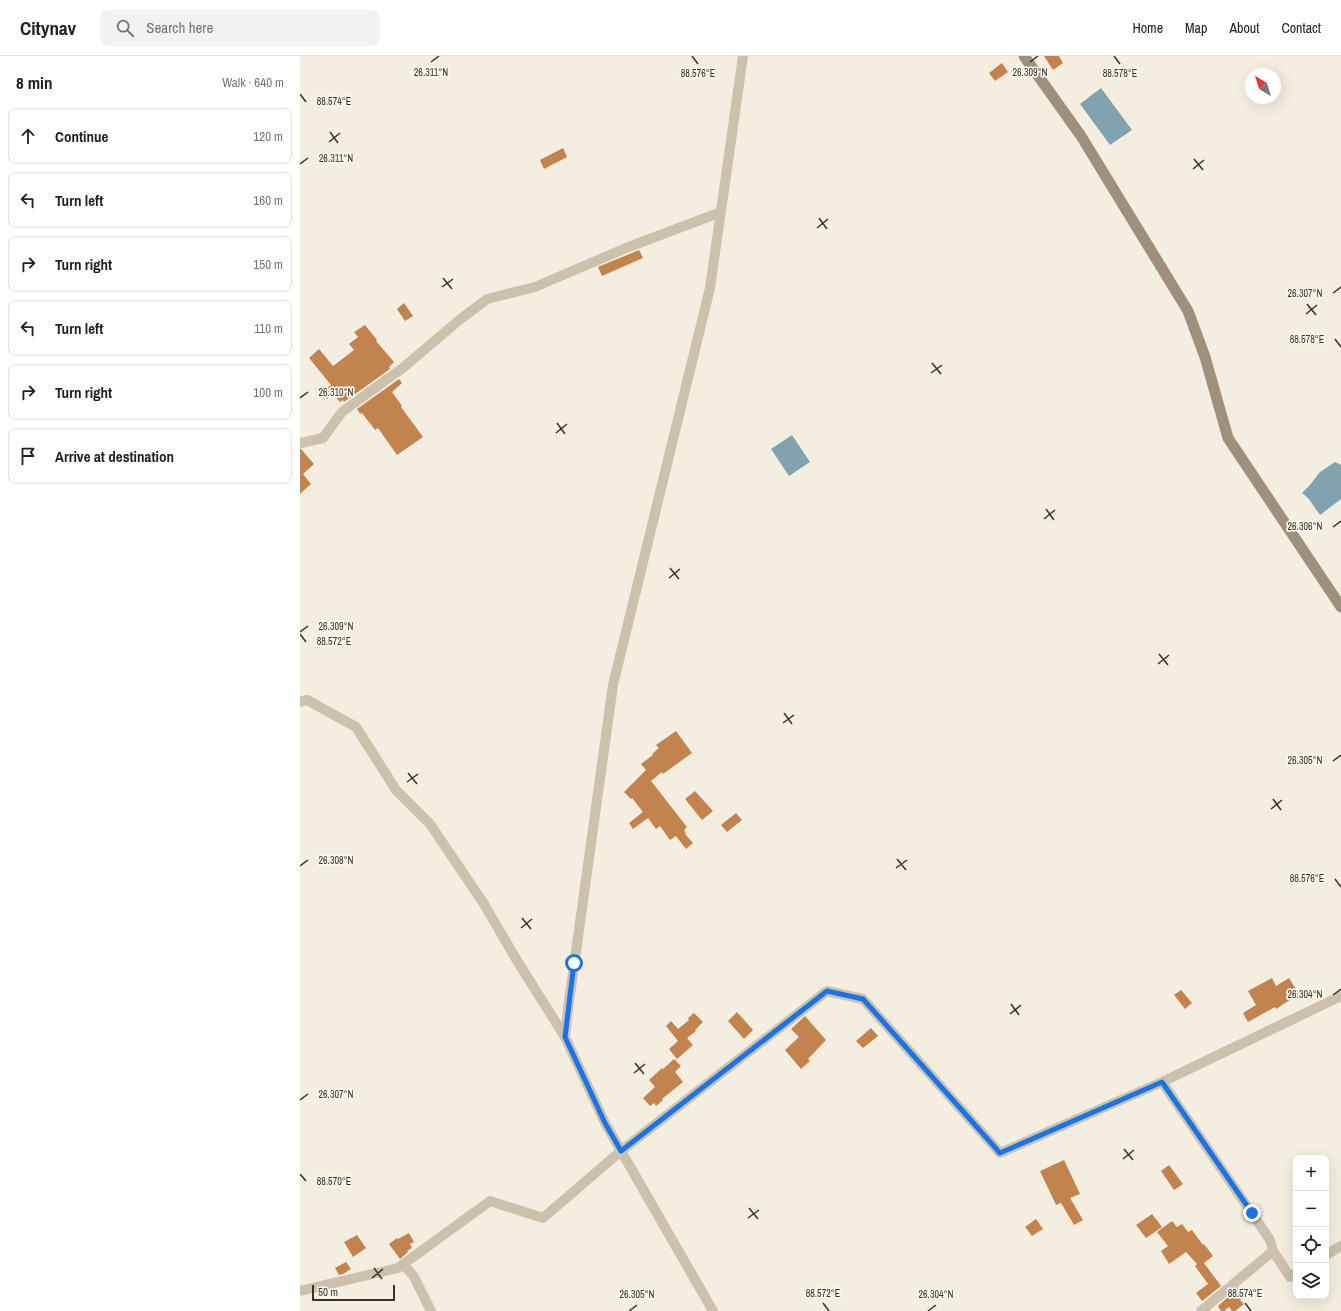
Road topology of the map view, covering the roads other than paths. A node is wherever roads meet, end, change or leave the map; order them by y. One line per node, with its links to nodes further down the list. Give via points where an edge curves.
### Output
1 (743, 56): 3 (street)
2 (1024, 56): 5 (main road, via 1080,136 1188,311 1205,357 1228,438)
3 (721, 212): 4 (street, via 535,287 487,299 342,412 323,438); 8 (street, via 710,288 613,685)
4 (300, 443)
5 (1341, 607)
6 (300, 702): 8 (street, via 307,700 356,727 396,790 430,824 476,892)
7 (1341, 996): 9 (street)
8 (565, 1037): 10 (street, via 605,1123)
9 (1162, 1082): 10 (street, via 1000,1153 863,999 827,991); 12 (street, via 1270,1240)
10 (621, 1151): 14 (street, via 543,1218 490,1201); 18 (street)
11 (1341, 1246): 13 (street)
12 (1273, 1251): 15 (street, via 1290,1277); 19 (street)
13 (1329, 1253)
14 (403, 1264): 16 (street, via 398,1268); 17 (street, via 412,1275)
15 (1293, 1276)
16 (300, 1292)
17 (431, 1311)
18 (713, 1311)
19 (1201, 1311)

